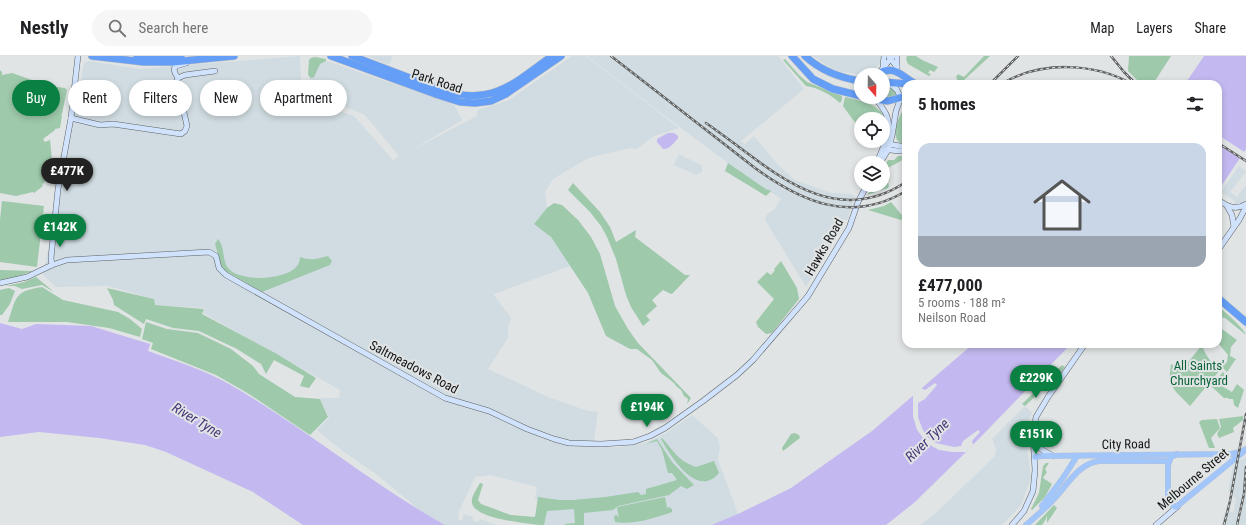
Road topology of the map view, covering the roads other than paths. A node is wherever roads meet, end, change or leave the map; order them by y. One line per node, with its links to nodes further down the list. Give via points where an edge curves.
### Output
1 (78, 56): 32 (street)
2 (92, 56): 15 (highway, via 144,62)
3 (137, 56): 4 (highway)
4 (181, 56)
5 (234, 56): 15 (highway)
6 (331, 56): 30 (highway, Park Road, via 438,95)
7 (352, 56): 30 (highway, Park Road)
8 (552, 56): 30 (highway, via 504,89)
9 (561, 56): 30 (highway, via 506,94 484,102)
10 (792, 56): 26 (highway, via 813,79 833,89)
11 (805, 56): 21 (highway, via 833,74)
12 (884, 56): 16 (street)
13 (897, 56): 19 (street)
14 (891, 57): 16 (street); 19 (street)
15 (190, 61): 20 (street, via 176,66 174,69)
16 (883, 68)
17 (890, 70): 19 (highway)
18 (215, 71): 20 (street, via 184,74)
19 (899, 71): 22 (highway)
20 (178, 78): 32 (street, via 187,126 181,134)
21 (854, 79)
22 (911, 80)
23 (890, 82): 24 (highway)
24 (902, 83)
25 (890, 85): 27 (street)
26 (854, 94)
27 (902, 96)
28 (902, 97): 31 (highway)
29 (902, 99): 33 (street, via 896,111)
30 (468, 100)
31 (890, 101)
32 (71, 118): 48 (street, via 58,189)
33 (893, 133): 34 (street); 36 (street)
34 (890, 139)
35 (890, 146): 36 (street)
36 (900, 146)
37 (890, 147): 38 (street)
38 (902, 150)
39 (863, 192): 50 (street, Hawks Road, via 849,228)
40 (1222, 202): 42 (street); 46 (street, via 1232,215)
41 (1246, 204): 42 (street)
42 (1232, 207): 45 (street)
43 (1246, 207): 45 (street)
44 (1246, 212): 45 (street)
45 (1239, 220): 46 (street)
46 (1234, 227): 47 (street)
47 (1222, 244)
48 (52, 265): 49 (street, via 27,277); 50 (street, Saltmeadows Road, via 67,260 212,253 216,256 219,268 226,275 445,398 489,411 527,429 569,443 633,442 665,428 745,368)
49 (0, 283)
50 (808, 296)
51 (1222, 301): 52 (highway)
52 (1246, 322)
53 (1082, 348): 54 (street, via 1039,411)
54 (1033, 436): 59 (street, via 1041,449); 62 (street)
55 (1245, 450): 58 (main road, City Road, via 1234,454); 64 (main road, Melbourne Street)
56 (1154, 454): 57 (main road, City Road); 61 (main road, City Road); 63 (main road)
57 (1177, 454): 58 (main road, City Road); 63 (main road)
58 (1221, 454): 64 (main road, via 1224,459)
59 (1053, 456): 60 (main road); 62 (main road)
60 (1060, 456): 61 (main road); 65 (main road, via 1067,461)
61 (1077, 456): 65 (main road, City Road)
62 (1035, 457): 70 (street, via 1035,482 1031,499)
63 (1166, 463): 66 (main road); 68 (main road, City Road, via 1089,463)
64 (1223, 468): 67 (main road, Melbourne Street)
65 (1070, 469): 68 (main road, City Road)
66 (1168, 500): 67 (main road, via 1171,505); 69 (street)
67 (1178, 506): 69 (street, Melbourne Street)
68 (1036, 515): 71 (main road, City Road)
69 (1168, 515): 72 (street, Melbourne Street)
70 (1012, 525)
71 (1026, 525)
72 (1156, 525)

